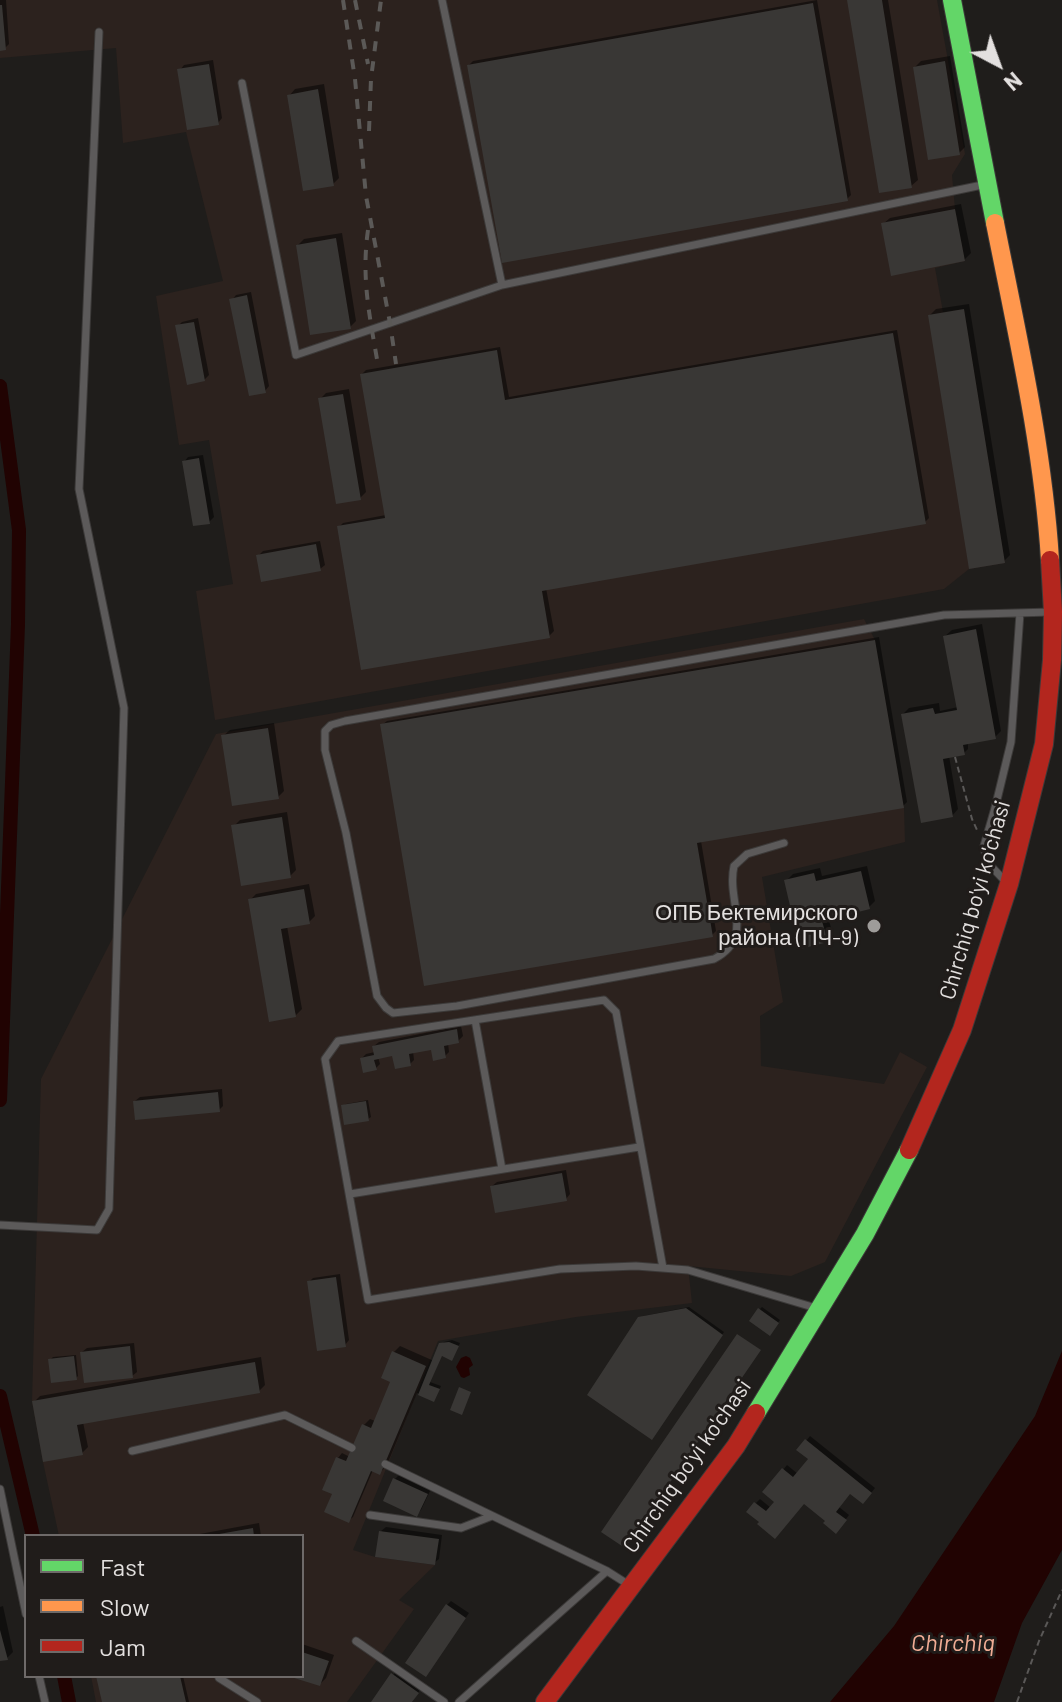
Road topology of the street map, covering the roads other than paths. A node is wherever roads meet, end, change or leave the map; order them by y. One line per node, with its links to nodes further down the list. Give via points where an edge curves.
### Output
1 (442, 0): 6 (lane)
2 (952, 0): 5 (street, Chirchiq bo'yi ko'chasi)
3 (99, 32): 15 (lane, via 79,489 124,708 109,1209 97,1230)
4 (242, 83): 6 (lane, via 296,355)
5 (989, 183): 6 (lane); 7 (street, Chirchiq bo'yi ko'chasi, via 1047,510)
6 (502, 285)
7 (1053, 612): 8 (lane); 10 (street, Chirchiq bo'yi ko'chasi, via 1044,744)
8 (1020, 613): 9 (lane, via 944,615 345,721 325,731 377,996 393,1013 714,959 726,952 738,932 734,866 747,854); 10 (lane, via 1011,742 984,846 987,862)
9 (784, 843)
10 (1009, 884): 17 (street, Chirchiq bo'yi ko'chasi, via 962,1030 934,1097 885,1198)
11 (475, 1020): 12 (lane, via 604,1000 616,1012); 13 (lane); 14 (lane, via 338,1041 325,1059)
12 (639, 1147): 13 (lane); 16 (lane)
13 (502, 1169): 14 (lane)
14 (350, 1194): 16 (lane, via 368,1300 560,1269)
15 (0, 1225)
16 (663, 1268): 17 (lane, via 688,1270)
17 (819, 1309): 25 (street, Chirchiq bo'yi ko'chasi, via 736,1446)
18 (352, 1448): 19 (lane, via 285,1415)
19 (132, 1451)
20 (385, 1464): 23 (lane)
21 (0, 1489): 26 (lane)
22 (370, 1515): 23 (lane, via 461,1528)
23 (492, 1516): 24 (lane)
24 (607, 1571): 25 (lane); 33 (lane)
25 (631, 1586): 34 (street, Chirchiq bo'yi ko'chasi)
26 (24, 1604)
27 (356, 1641): 32 (lane)
28 (39, 1678): 30 (lane)
29 (219, 1678): 31 (lane)
30 (45, 1702)
31 (257, 1702)
32 (444, 1702)
33 (459, 1702)
34 (545, 1702)

